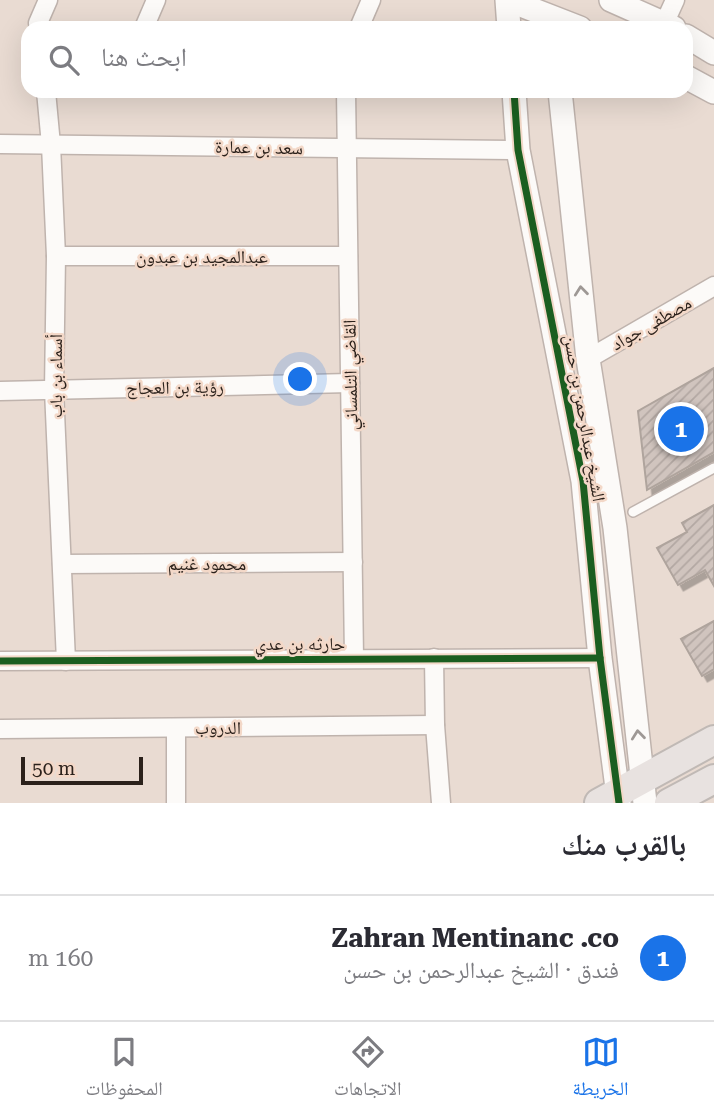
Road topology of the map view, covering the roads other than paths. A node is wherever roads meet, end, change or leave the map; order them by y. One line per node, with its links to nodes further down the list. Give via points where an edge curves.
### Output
1 (48, 0): 8 (street)
2 (156, 0): 9 (street)
3 (371, 0): 10 (street)
4 (508, 0): 7 (street); 11 (street)
5 (611, 0): 12 (street)
6 (675, 0): 13 (street)
7 (554, 15)
8 (39, 21)
9 (147, 21)
10 (362, 21)
11 (509, 21)
12 (660, 21)
13 (670, 21)
14 (693, 40): 15 (street)
15 (714, 54)
16 (693, 80): 17 (street)
17 (714, 92)
18 (47, 98): 23 (street, أسماء بن باب)
19 (346, 98): 24 (street, القاضي التلمساني)
20 (514, 98): 25 (street, الشيخ عبدالرحمن بن حسن)
21 (561, 98): 29 (street, الشيخ عبدالرحمن بن حسن, one-way to 21)
22 (0, 144): 23 (street, سعد بن عمارة)
23 (51, 145): 24 (street, سعد بن عمارة); 26 (street, أسماء بن باب)
24 (347, 148): 25 (street, سعد بن عمارة); 27 (street, القاضي التلمساني)
25 (518, 150): 39 (street, الشيخ عبدالرحمن بن حسن, via 583,481)
26 (56, 256): 27 (street, عبدالمجيد بن عبدون); 31 (street, أسماء بن باب)
27 (348, 256): 30 (street, القاضي التلمساني)
28 (714, 286): 29 (street, مصطفى جواد)
29 (588, 359): 47 (street, الشيخ عبدالرحمن بن حسن, one-way to 29, via 615,528)
30 (350, 383): 31 (street, رؤية بن العجاج); 35 (street, القاضي التلمساني)
31 (54, 390): 32 (street, رؤية بن العجاج); 36 (street, أسماء بن باب)
32 (0, 391)
33 (714, 468): 34 (lane)
34 (633, 512)
35 (353, 562): 36 (street, محمود غنيم); 37 (street, القاضي التلمساني)
36 (62, 564): 41 (street, أسماء بن باب)
37 (354, 658): 38 (street, حارثه بن عدي); 41 (street, حارثه بن عدي)
38 (434, 658): 39 (street, حارثه بن عدي); 42 (street)
39 (600, 658): 48 (street, الشيخ عبدالرحمن بن حسن)
40 (0, 661): 41 (street, حارثه بن عدي)
41 (66, 661)
42 (435, 725): 43 (street, الدروب); 50 (street)
43 (176, 727): 44 (street, الدروب); 49 (street)
44 (0, 729)
45 (714, 740): 47 (main road)
46 (714, 779): 51 (main road)
47 (644, 792): 48 (main road)
48 (612, 800)
49 (176, 803)
50 (441, 803)
51 (669, 803)

